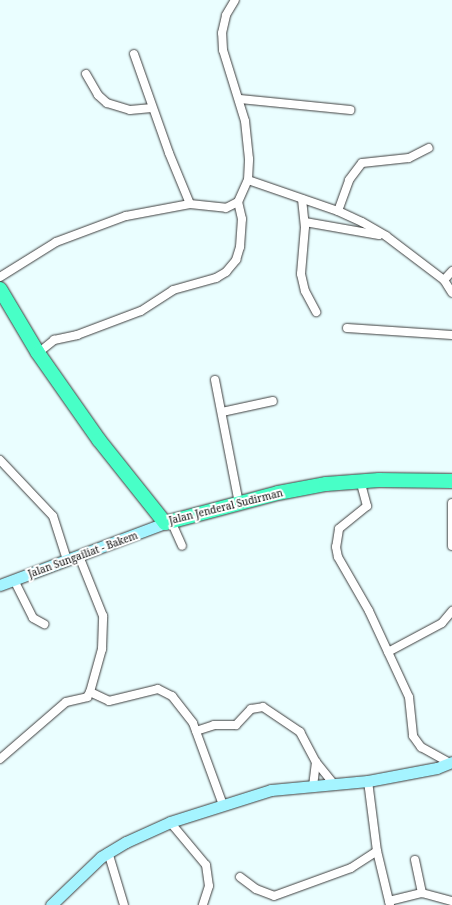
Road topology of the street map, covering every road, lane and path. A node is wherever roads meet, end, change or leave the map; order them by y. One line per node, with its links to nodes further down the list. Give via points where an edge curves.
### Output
1 (235, 0): 4 (street, via 226,15 222,33 223,50)
2 (134, 54): 5 (street)
3 (86, 74): 5 (street, via 98,94 107,103 130,110)
4 (240, 99): 6 (street); 8 (street, via 249,159)
5 (152, 108): 11 (street)
6 (350, 110)
7 (429, 148): 12 (street, via 409,158 362,163 349,180)
8 (248, 180): 9 (street); 10 (street)
9 (302, 199): 12 (street); 13 (street)
10 (238, 202): 11 (street, via 226,208); 23 (street, via 242,219 240,247 236,260 226,272 216,278 173,290 141,311 77,335 54,340)
11 (190, 204): 16 (street, via 159,208 82,231 56,242)
12 (338, 211): 14 (street)
13 (305, 222): 14 (street); 20 (street, via 301,274 305,291)
14 (386, 236): 17 (street)
15 (452, 271): 17 (street)
16 (0, 277)
17 (444, 280): 19 (street)
18 (0, 289): 23 (highway, Jalan Jenderal Sudirman)
19 (452, 293)
20 (316, 312)
21 (347, 328): 22 (street)
22 (452, 335)
23 (38, 353): 32 (highway, Jalan Jenderal Sudirman, via 99,440)
24 (215, 380): 26 (street)
25 (273, 401): 26 (street)
26 (222, 412): 30 (street)
27 (0, 460): 36 (street, via 54,516)
28 (360, 480): 29 (highway, Jalan Jenderal Sudirman); 30 (highway, Jalan Jenderal Sudirman, via 319,485); 41 (street, via 367,506 342,525 336,547 342,566 369,611)
29 (452, 481)
30 (239, 503): 32 (highway, Jalan Jenderal Sudirman)
31 (452, 503): 34 (street)
32 (168, 522): 33 (street); 35 (main road, Jalan Sungailiat - Bakem)
33 (182, 546)
34 (452, 546)
35 (79, 556): 36 (main road, Jalan Sungailiat - Bakem); 42 (street, via 102,616 102,649)
36 (67, 560): 37 (main road, Jalan Sungailiat - Bakem)
37 (14, 580): 38 (main road, Jalan Sungailiat - Bakem); 40 (street, via 34,618)
38 (0, 585)
39 (452, 611): 41 (street, via 442,623)
40 (44, 624)
41 (388, 652): 46 (street, via 410,702 413,736 421,747)
42 (90, 692): 43 (street, via 109,701 158,689 165,691 191,720); 44 (street, via 87,697 66,702)
43 (196, 731): 45 (street, via 214,725 236,725 251,709 263,707 300,732); 50 (street)
44 (0, 759)
45 (316, 762): 48 (street); 49 (street)
46 (451, 763): 47 (main road, via 431,770)
47 (368, 781): 48 (main road); 52 (street)
48 (333, 783): 49 (main road)
49 (313, 786): 50 (main road, via 272,790)
50 (222, 805): 51 (main road)
51 (170, 822): 53 (main road); 61 (street, via 206,865 209,886)
52 (377, 851): 55 (street, via 351,868 274,896 260,892); 58 (street)
53 (108, 852): 59 (main road, via 86,869); 60 (street)
54 (415, 860): 56 (street)
55 (240, 878)
56 (422, 893): 57 (street); 58 (street)
57 (452, 901)
58 (390, 903)
59 (51, 905)
60 (124, 905)
61 (203, 905)

